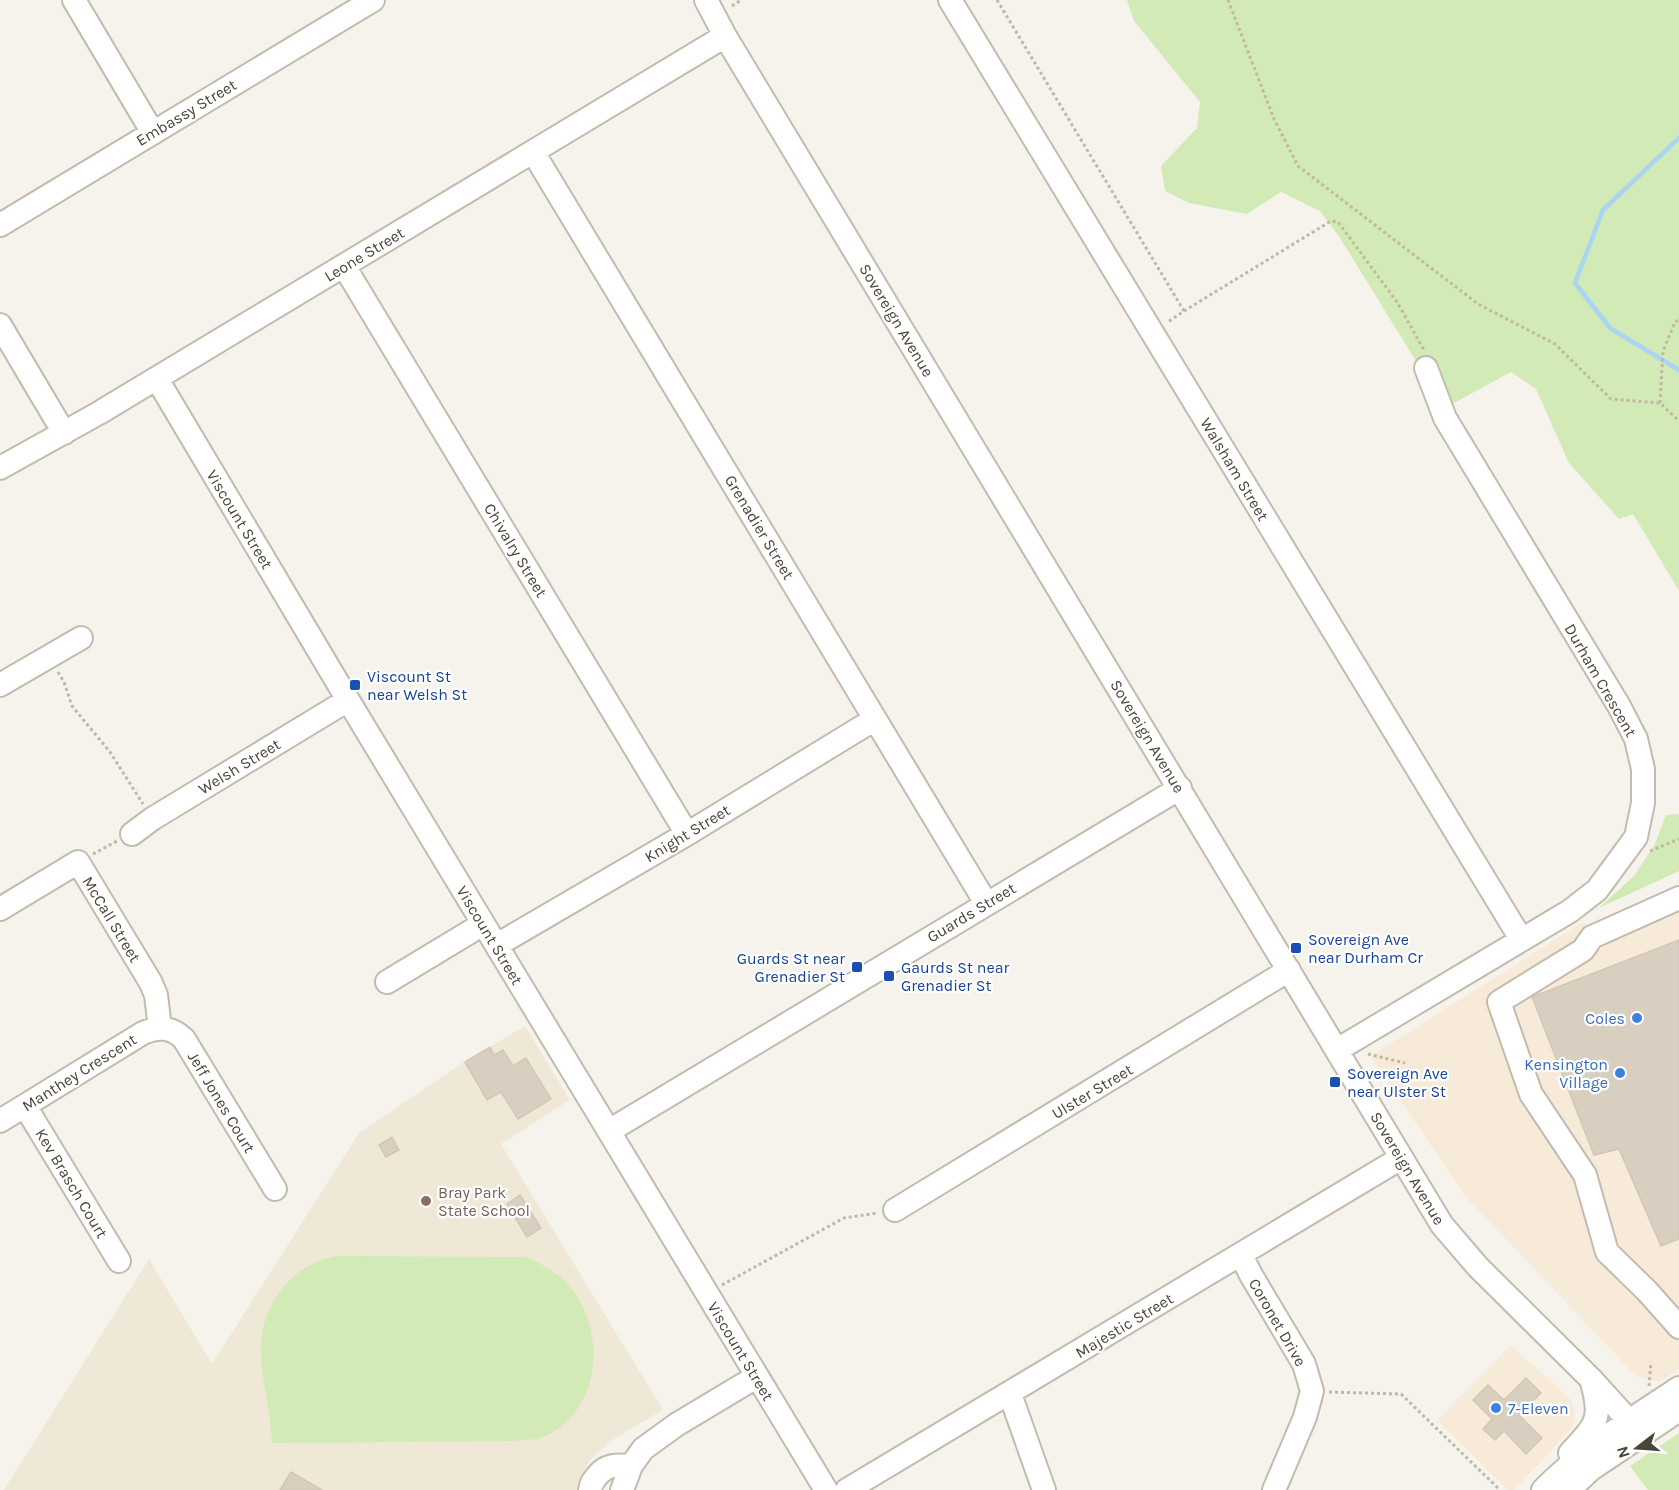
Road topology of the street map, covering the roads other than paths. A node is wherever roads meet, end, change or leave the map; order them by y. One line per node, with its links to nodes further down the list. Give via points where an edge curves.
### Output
1 (74, 0): 6 (street)
2 (373, 0): 6 (street, Embassy Street)
3 (706, 0): 5 (street, Sovereign Avenue)
4 (950, 0): 26 (street, Walsham Street)
5 (725, 36): 7 (street, Leone Street); 19 (street, Sovereign Avenue)
6 (153, 133): 8 (street, Embassy Street)
7 (533, 152): 9 (street, Leone Street); 18 (street, Grenadier Street)
8 (0, 225)
9 (344, 266): 12 (street, Leone Street); 21 (street, Chivalry Street)
10 (0, 325): 13 (street)
11 (1426, 368): 26 (street, Durham Crescent, via 1445,418 1619,706 1636,739 1643,769 1643,803 1636,837 1597,890 1570,911)
12 (157, 379): 13 (street, Leone Street); 17 (street, Viscount Street)
13 (64, 433): 14 (street, Leone Street)
14 (0, 468)
15 (81, 638): 16 (street)
16 (0, 686)
17 (348, 700): 20 (street, Welsh Street); 25 (street, Viscount Street)
18 (875, 719): 21 (street, Knight Street); 23 (street, Grenadier Street)
19 (1180, 788): 23 (street, Guards Street); 28 (street, Sovereign Avenue)
20 (132, 834)
21 (687, 834): 27 (street, Knight Street)
22 (1679, 898): 40 (street, via 1592,937 1583,950 1499,1002 1532,1094 1586,1175 1607,1252)
23 (986, 903): 34 (street, Guards Street)
24 (0, 909): 30 (street, McCall Street, via 78,862 151,983)
25 (483, 924): 27 (street, Viscount Street); 29 (street)
26 (1521, 939): 31 (street, Durham Crescent)
27 (496, 945): 34 (street, Viscount Street)
28 (1289, 970): 31 (street, Sovereign Avenue); 37 (street, Ulster Street)
29 (387, 982)
30 (160, 1028): 32 (street, Manthey Crescent, via 144,1033); 36 (street, Jeff Jones Court, via 177,1031 184,1039)
31 (1337, 1050): 35 (street, Sovereign Avenue)
32 (25, 1106): 33 (street, Manthey Crescent); 39 (street, Kev Brasch Court)
33 (0, 1121)
34 (609, 1131): 41 (street, Viscount Street)
35 (1401, 1158): 38 (street, Majestic Street); 42 (street, Sovereign Avenue, via 1442,1225 1478,1267)
36 (275, 1189)
37 (895, 1210)
38 (1241, 1254): 44 (street, Majestic Street); 54 (street, Coronet Drive, via 1304,1364 1312,1391)
39 (119, 1261)
40 (1679, 1328)
41 (756, 1377): 47 (street, via 659,1437 643,1449); 51 (street, Viscount Street)
42 (1591, 1379): 46 (street, Sovereign Avenue); 48 (street, via 1598,1412 1591,1430 1565,1458)
43 (1679, 1388): 46 (street)
44 (1010, 1394): 52 (street, Majestic Street); 53 (street)
45 (1679, 1410): 46 (street)
46 (1636, 1427): 48 (street, via 1590,1470)
47 (631, 1466): 49 (street, via 611,1465 601,1471); 50 (street)
48 (1556, 1486)
49 (590, 1490)
50 (622, 1490)
51 (826, 1490)
52 (847, 1490)
53 (1044, 1490)
54 (1274, 1490)

